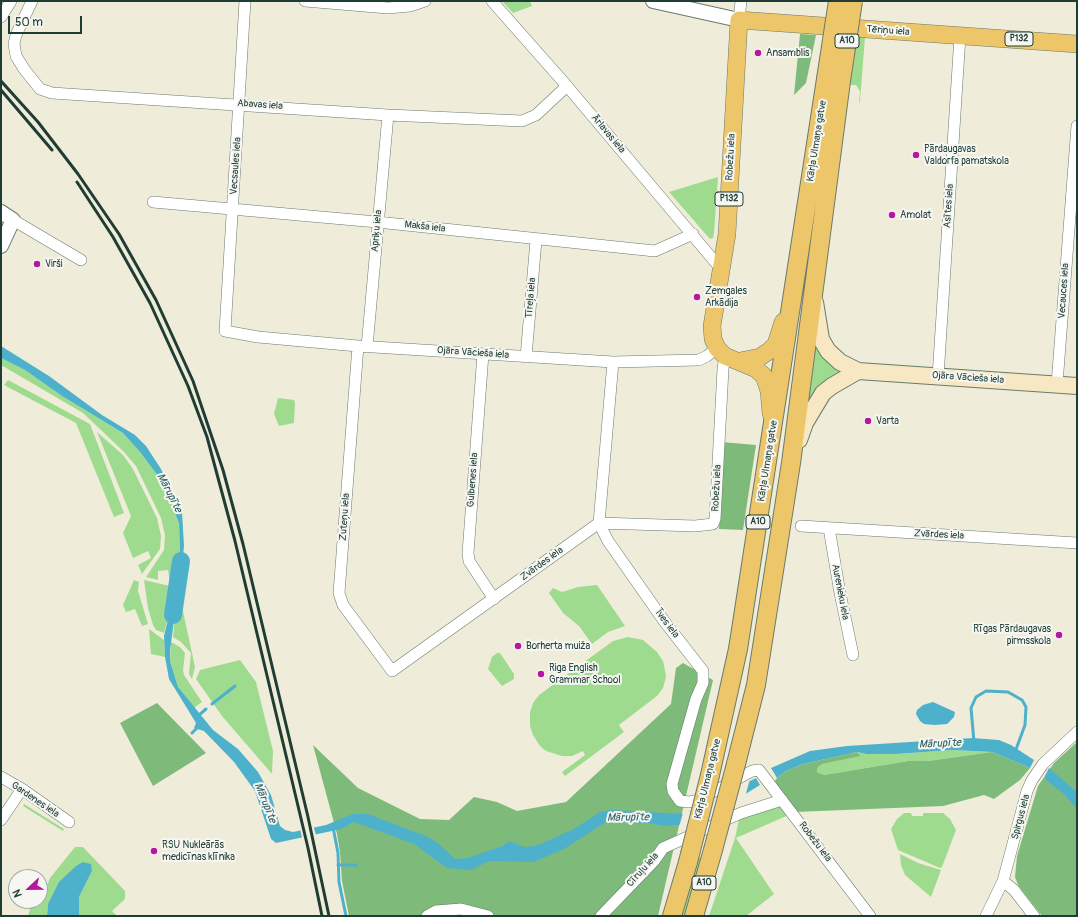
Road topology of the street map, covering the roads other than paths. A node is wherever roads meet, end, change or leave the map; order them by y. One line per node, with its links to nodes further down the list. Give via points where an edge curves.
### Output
1 (10, 1): 11 (street)
2 (32, 1): 17 (street, Abavas iela, via 14,44 16,56 40,90 52,93)
3 (245, 1): 17 (street, Vecsaules iela)
4 (305, 1): 5 (street, via 388,8 410,6)
5 (425, 1)
6 (492, 1): 16 (street, Ārlavas iela)
7 (653, 1): 12 (street, Tēriņu iela)
8 (741, 1): 12 (street, Robežu iela)
9 (838, 1): 15 (highway, Kārļa Ulmaņa gatve / A10, bridge)
10 (853, 1): 15 (highway, Kārļa Ulmaņa gatve / A10, bridge)
11 (1, 17)
12 (740, 20): 13 (main road, Tēriņu iela / P132); 28 (main road, Robežu iela / P132, via 727,234)
13 (960, 36): 14 (main road, Tēriņu iela / P132); 38 (street, Asītes iela)
14 (1077, 44)
15 (834, 80): 29 (highway, Kārļa Ulmaņa gatve / A10); 30 (highway, Kārļa Ulmaņa gatve / A10)
16 (567, 86): 18 (street, Abavas iela, via 536,115 522,121); 24 (street, Ārlavas iela)
17 (240, 104): 18 (street, Abavas iela); 21 (street, Vecsaules iela)
18 (388, 115): 23 (street, Apriķu iela)
19 (1077, 126): 39 (street, Vecauces iela)
20 (153, 202): 21 (street, Makša iela)
21 (233, 208): 23 (street, Makša iela); 31 (street, Vecsaules iela)
22 (7, 216): 26 (street); 27 (street)
23 (377, 222): 25 (street, Makša iela); 32 (street, Apriķu iela)
24 (693, 234): 25 (street, Makša iela, via 655,252); 28 (street, Ārlavas iela)
25 (536, 240): 35 (street, Tīreļa iela)
26 (1, 246)
27 (81, 260)
28 (721, 269): 34 (main road, Robežu iela / P132, via 712,338)
29 (796, 276): 34 (main road, via 776,344 760,357); 41 (highway, Kārļa Ulmaņa gatve / A10)
30 (814, 290): 37 (main road, Ojāra Vācieša iela, via 821,340 833,358); 42 (highway, Kārļa Ulmaņa gatve / A10)
31 (225, 331): 32 (street, Ojāra Vācieša iela, via 258,337)
32 (363, 346): 33 (street, Ojāra Vācieša iela); 49 (street, Zuteņu iela, via 339,593 343,605)
33 (483, 354): 35 (street, Ojāra Vācieša iela); 47 (street, Gulbenes iela, via 468,553 469,561)
34 (728, 355): 36 (street, Ojāra Vācieša iela, via 707,356 699,360); 41 (main road, via 756,369 764,376 769,391); 43 (street, Robežu iela, via 723,369 715,519 712,524 695,526)
35 (526, 357): 36 (street, Ojāra Vācieša iela)
36 (613, 362): 43 (street)
37 (858, 372): 38 (main road, Ojāra Vācieša iela); 42 (main road, via 823,393 805,423)
38 (938, 376): 39 (main road, Ojāra Vācieša iela)
39 (1057, 384): 40 (main road, Ojāra Vācieša iela)
40 (1077, 386)
41 (772, 434): 61 (highway, Kārļa Ulmaņa gatve / A10, bridge, via 738,649 710,775)
42 (791, 463): 62 (highway, Kārļa Ulmaņa gatve / A10, bridge, via 756,685)
43 (599, 523): 47 (street, Zvārdes iela); 51 (street, Īves iela, via 608,541 655,608 703,671 703,683 672,784 680,801 698,800 752,771)
44 (800, 526): 45 (street, Zvārdes iela)
45 (829, 528): 46 (street, Zvārdes iela); 48 (street, Aurenieku iela)
46 (1077, 543)
47 (494, 599): 49 (street, Zvārdes iela)
48 (853, 655)
49 (392, 671)
50 (1077, 732): 57 (street, Spirgus iela, via 1043,764 1032,780)
51 (759, 770): 54 (street, Robežu iela)
52 (1, 777): 53 (street, Gardenes iela)
53 (22, 789): 55 (street); 56 (street, Gardenes iela)
54 (782, 800): 60 (street, Cīruļu iela, via 741,813 663,848 654,861); 63 (street, Robežu iela)
55 (1, 820)
56 (69, 822)
57 (1003, 881): 64 (street, Spirgus iela); 65 (street, via 1014,890)
58 (427, 916): 59 (street, via 436,911 461,909)
59 (488, 916)
60 (600, 916)
61 (672, 916)
62 (694, 916)
63 (870, 916)
64 (986, 916)
65 (1034, 916)

